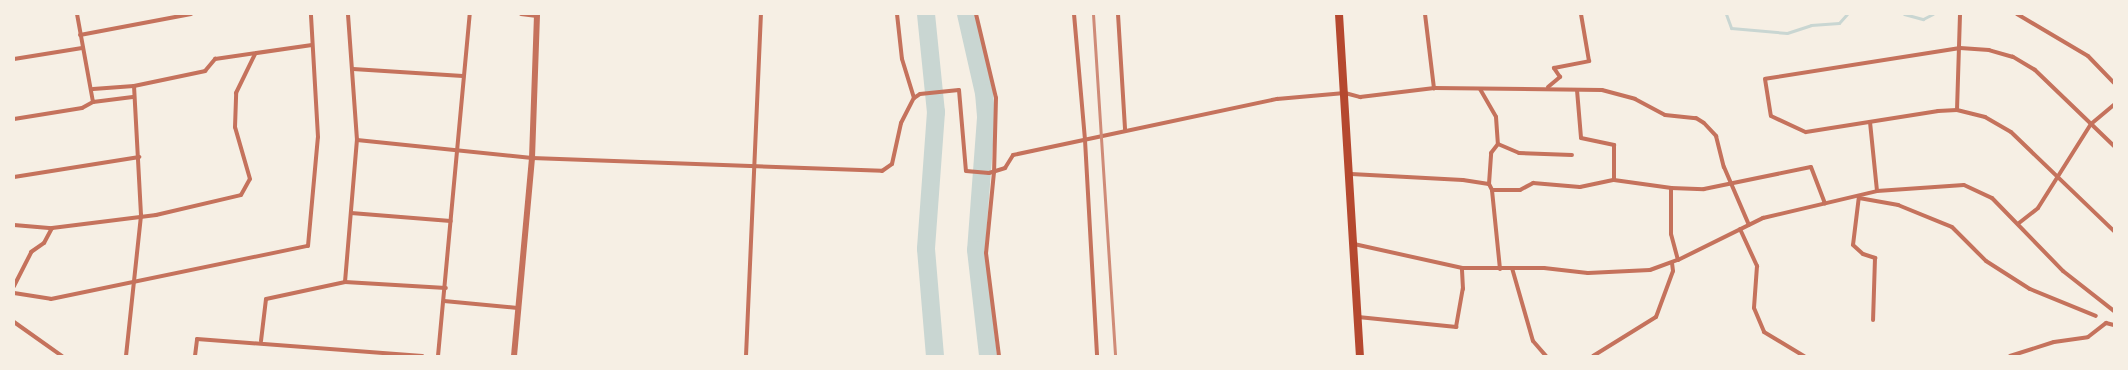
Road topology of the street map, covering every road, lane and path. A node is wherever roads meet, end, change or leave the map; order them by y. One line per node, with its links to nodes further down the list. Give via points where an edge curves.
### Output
1 (76, 14): 18 (street)
2 (191, 14): 18 (street)
3 (311, 14): 19 (street)
4 (348, 14): 24 (street)
5 (470, 14): 25 (street)
6 (521, 14): 17 (street)
7 (761, 14): 51 (street)
8 (897, 14): 35 (street, via 902,59)
9 (976, 14): 52 (street, via 996,98)
10 (1074, 14): 44 (street)
11 (1118, 14): 42 (street)
12 (1339, 14): 33 (main road)
13 (1426, 14): 29 (street)
14 (1581, 14): 28 (street, via 1589,61 1554,68 1560,77)
15 (1960, 14): 21 (street)
16 (2017, 14): 26 (street, via 2088,56)
17 (537, 15): 50 (street)
18 (80, 35): 20 (street)
19 (312, 45): 22 (street); 80 (street, via 318,136 308,246)
20 (82, 48): 23 (street); 30 (street)
21 (1960, 48): 38 (street); 40 (street, via 1765,79 1771,116 1806,132); 41 (street, via 1989,50 2024,63)
22 (255, 54): 27 (street, via 214,59 205,71); 65 (street, via 236,93 235,127 250,179 241,195 156,215)
23 (14, 60)
24 (353, 69): 25 (street); 43 (street)
25 (463, 76): 47 (street)
26 (2114, 83)
27 (134, 86): 30 (street); 34 (street)
28 (1548, 87): 31 (street); 32 (street)
29 (1434, 88): 31 (street); 33 (street, via 1360,97)
30 (93, 89): 36 (street)
31 (1480, 89): 45 (street, via 1496,116)
32 (1577, 90): 56 (street, via 1581,138 1614,145); 57 (street, via 1618,93 1665,115 1696,118 1716,136)
33 (1345, 94): 42 (street, via 1277,99); 53 (main road)
34 (133, 97): 36 (street); 49 (street)
35 (914, 98): 51 (street, via 901,123 892,164 882,171); 52 (street, via 920,94 959,90 962,99 966,171)
36 (93, 102): 39 (street, via 82,108)
37 (2114, 105): 41 (street)
38 (1957, 110): 40 (street); 54 (street, via 1976,113 2002,126)
39 (14, 119)
40 (1870, 122): 61 (street)
41 (2091, 124): 46 (street); 54 (street)
42 (1125, 130): 44 (street)
43 (357, 140): 47 (street); 64 (street)
44 (1086, 140): 52 (street, via 1013,155 1005,168); 101 (street)
45 (1498, 144): 48 (street, via 1519,153); 58 (street, via 1491,153)
46 (2114, 146)
47 (457, 149): 50 (street); 66 (street)
48 (1572, 155)
49 (139, 157): 55 (street); 65 (street)
50 (532, 158): 51 (street); 85 (street)
51 (754, 165): 99 (street)
52 (994, 172): 100 (street, via 986,253)
53 (1351, 174): 58 (street); 73 (main road)
54 (2057, 176): 67 (street, via 2038,208); 72 (street)
55 (14, 177)
56 (1614, 180): 59 (street); 60 (street, via 1580,186 1533,183 1520,190)
57 (1732, 183): 59 (street, via 1704,189); 63 (street, via 1811,167); 69 (street)
58 (1489, 184): 60 (street)
59 (1671, 188): 74 (street, via 1671,234)
60 (1492, 190): 78 (street)
61 (1877, 191): 62 (street); 67 (street, via 1972,186 1992,198)
62 (1859, 197): 63 (street); 87 (street, via 1898,205 1952,227 1986,261 2030,289); 89 (street, via 1853,245 1863,254 1875,258)
63 (1825, 203): 69 (street)
64 (351, 213): 66 (street); 79 (street)
65 (141, 215): 70 (street); 80 (street)
66 (451, 221): 82 (street)
67 (2019, 223): 86 (street, via 2063,271)
68 (14, 225): 70 (street)
69 (1749, 225): 71 (street)
70 (52, 228): 81 (street, via 44,243 31,252)
71 (1740, 230): 74 (street); 105 (street, via 1757,266 1754,308 1764,332)
72 (2114, 230)
73 (1354, 244): 76 (street); 88 (main road)
74 (1678, 260): 75 (street)
75 (1672, 263): 77 (street, via 1650,270 1608,272); 104 (street, via 1673,271 1656,316)
76 (1462, 268): 78 (street); 88 (street, via 1463,289 1456,327)
77 (1512, 268): 78 (street); 103 (street, via 1534,341)
78 (1500, 269)
79 (345, 282): 82 (street); 92 (street, via 266,299)
80 (132, 285): 83 (street, via 51,299); 94 (street)
81 (14, 286)
82 (446, 288): 84 (street)
83 (14, 292)
84 (444, 301): 85 (street); 97 (street)
85 (518, 308): 98 (street)
86 (2114, 311)
87 (2096, 316)
88 (1357, 317): 102 (main road)
89 (1873, 320)
90 (14, 322): 93 (street)
91 (2114, 325): 106 (street, via 2106,324 2088,337 2054,342)
92 (262, 341): 95 (street, via 197,339); 96 (street)
93 (62, 356)
94 (126, 356)
95 (195, 356)
96 (422, 356)
97 (438, 356)
98 (514, 356)
99 (746, 356)
100 (999, 356)
101 (1097, 356)
102 (1360, 356)
103 (1546, 356)
104 (1593, 356)
105 (1804, 356)
106 (2010, 356)

